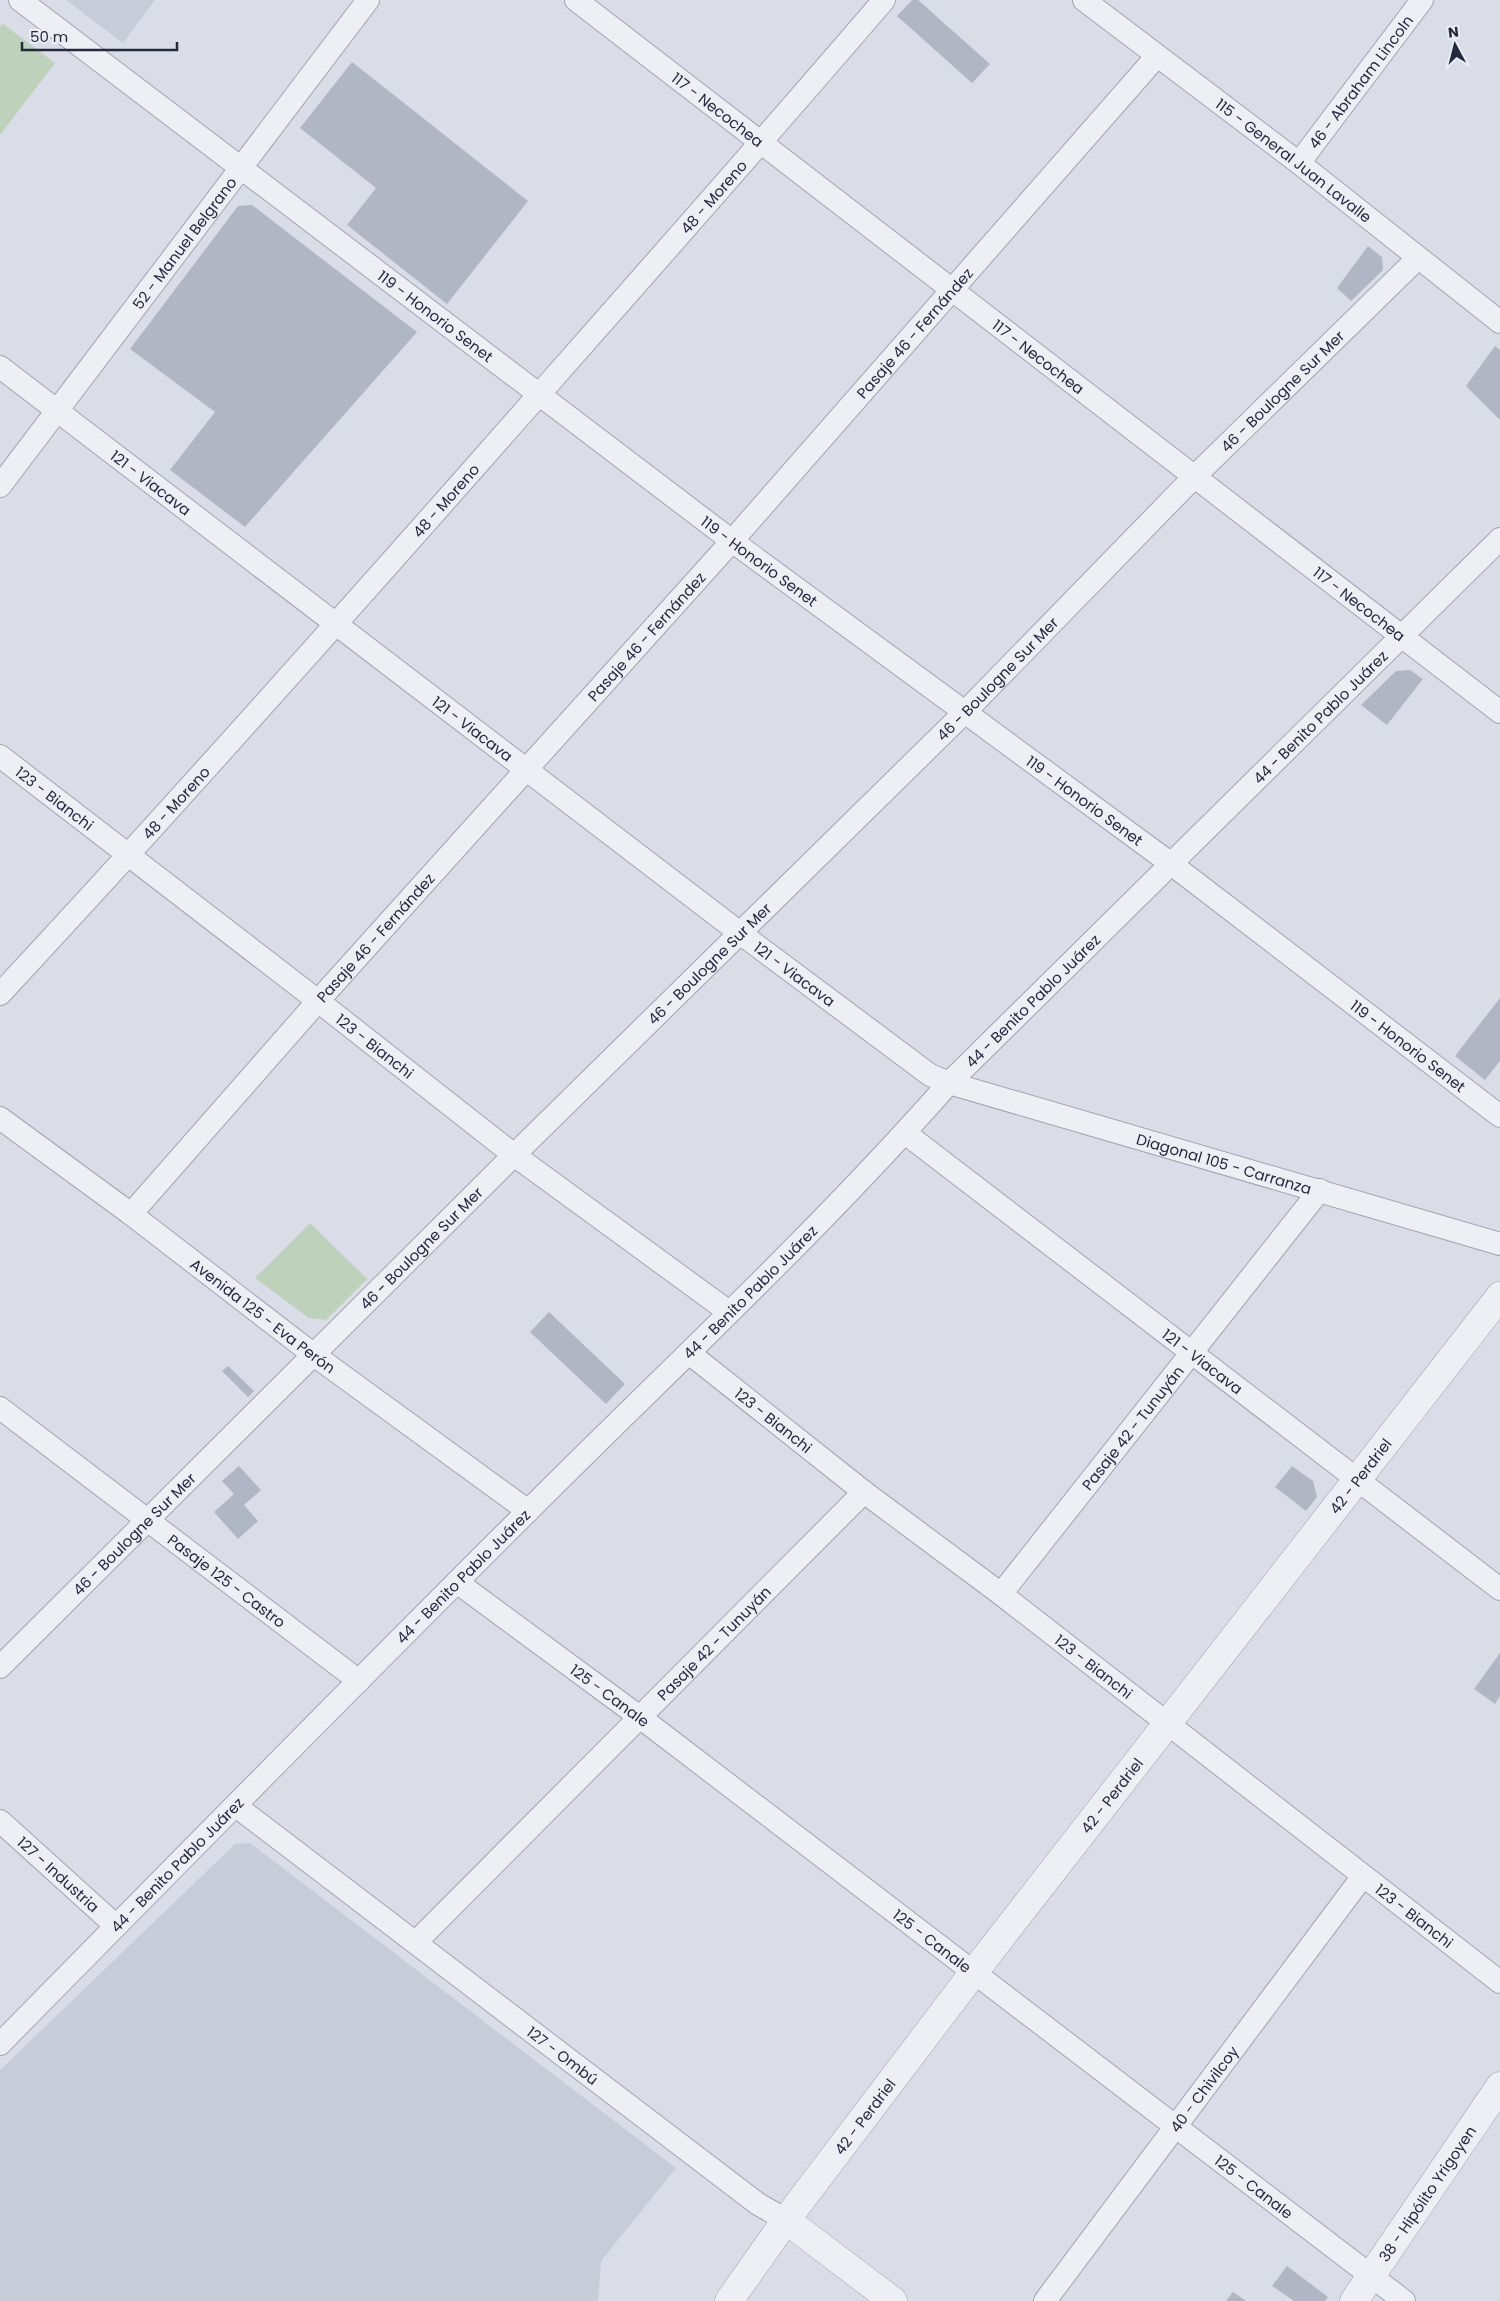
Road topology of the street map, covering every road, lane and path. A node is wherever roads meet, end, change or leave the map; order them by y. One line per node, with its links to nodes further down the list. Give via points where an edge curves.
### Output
1 (20, 0): 10 (street, 119 - Honorio Senet)
2 (368, 0): 10 (street, 52 - Manuel Belgrano)
3 (576, 0): 8 (street, 117 - Necochea)
4 (884, 0): 8 (street, 48 - Moreno)
5 (1084, 0): 7 (street, 115 - General Juan Lavalle)
6 (1422, 0): 9 (street, 46 - Abraham Lincoln)
7 (1157, 56): 9 (street, 115 - General Juan Lavalle); 12 (street, Pasaje 46 - Fernández)
8 (762, 143): 12 (street, 117 - Necochea); 15 (street, 48 - Moreno)
9 (1299, 162): 11 (street, 115 - General Juan Lavalle)
10 (239, 167): 15 (street, 119 - Honorio Senet); 16 (street, 52 - Manuel Belgrano)
11 (1417, 258): 13 (street, 115 - General Juan Lavalle); 17 (street, 46 - Boulogne Sur Mer)
12 (951, 289): 17 (street, 117 - Necochea); 20 (street, Pasaje 46 - Fernández)
13 (1500, 322)
14 (0, 367): 16 (street, 121 - Viacava)
15 (538, 395): 20 (street, 119 - Honorio Senet); 21 (street, 48 - Moreno)
16 (56, 410): 18 (street, 52 - Manuel Belgrano); 21 (street, 121 - Viacava)
17 (1194, 477): 22 (street, 117 - Necochea); 23 (street, 46 - Boulogne Sur Mer)
18 (0, 486)
19 (1500, 539): 22 (street, 44 - Benito Pablo Juárez)
20 (732, 540): 23 (street, 119 - Honorio Senet); 26 (street, Pasaje 46 - Fernández)
21 (336, 623): 26 (street, 121 - Viacava); 27 (street, 48 - Moreno)
22 (1400, 638): 24 (street, 117 - Necochea); 28 (street, 44 - Benito Pablo Juárez)
23 (965, 712): 28 (street, 119 - Honorio Senet); 29 (street, 46 - Boulogne Sur Mer)
24 (1500, 712)
25 (0, 756): 27 (street, 123 - Bianchi)
26 (528, 769): 29 (street, 121 - Viacava); 31 (street, Pasaje 46 - Fernández)
27 (128, 856): 30 (street, 48 - Moreno); 31 (street, 123 - Bianchi)
28 (1170, 863): 32 (street, 44 - Benito Pablo Juárez); 33 (street, 119 - Honorio Senet)
29 (740, 933): 32 (street, 121 - Viacava, via 930,1075); 36 (street, 46 - Boulogne Sur Mer)
30 (0, 994)
31 (318, 1000): 36 (street, 123 - Bianchi); 38 (street, Pasaje 46 - Fernández)
32 (949, 1083): 35 (street, 44 - Benito Pablo Juárez); 37 (street, Diagonal 105 - Carranza)
33 (1500, 1116)
34 (0, 1118): 38 (street, Avenida 125 - Eva Perón)
35 (906, 1133): 41 (street, 44 - Benito Pablo Juárez); 42 (street, 121 - Viacava)
36 (514, 1155): 41 (street, 123 - Bianchi); 44 (street, 46 - Boulogne Sur Mer)
37 (1320, 1190): 39 (street, Diagonal 105 - Carranza); 42 (street, Pasaje 42 - Tunuyán)
38 (131, 1214): 44 (street, Avenida 125 - Eva Perón)
39 (1500, 1244)
40 (1500, 1296): 46 (street, 42 - Perdriel)
41 (729, 1312): 43 (street, 44 - Benito Pablo Juárez)
42 (1194, 1352): 46 (street, 121 - Viacava); 52 (street, Pasaje 42 - Tunuyán)
43 (689, 1353): 47 (street, 123 - Bianchi); 48 (street, 44 - Benito Pablo Juárez)
44 (314, 1355): 48 (street, Avenida 125 - Eva Perón); 49 (street, 46 - Boulogne Sur Mer)
45 (0, 1408): 49 (street, Pasaje 125 - Castro)
46 (1358, 1480): 51 (street, 121 - Viacava); 56 (street, 42 - Perdriel)
47 (864, 1492): 52 (street, 123 - Bianchi); 55 (street, Pasaje 42 - Tunuyán)
48 (528, 1511): 50 (street, 44 - Benito Pablo Juárez)
49 (148, 1519): 53 (street, 46 - Boulogne Sur Mer); 54 (street, Pasaje 125 - Castro)
50 (458, 1582): 54 (street, 44 - Benito Pablo Juárez); 55 (street, 125 - Canale)
51 (1500, 1589)
52 (1001, 1594): 56 (street, 123 - Bianchi)
53 (0, 1667)
54 (359, 1681): 57 (street, 44 - Benito Pablo Juárez)
55 (641, 1718): 61 (street, Pasaje 42 - Tunuyán); 62 (street, 125 - Canale)
56 (1168, 1724): 59 (street, 123 - Bianchi); 62 (street, 42 - Perdriel)
57 (236, 1806): 60 (street, 44 - Benito Pablo Juárez); 61 (street, 127 - Ombú)
58 (0, 1821): 60 (street, 127 - Industria)
59 (1363, 1876): 63 (street, 123 - Bianchi); 66 (street, 40 - Chivilcoy)
60 (116, 1926): 64 (street, 44 - Benito Pablo Juárez)
61 (416, 1942): 67 (street, 127 - Ombú, via 751,2198)
62 (974, 1972): 66 (street, 125 - Canale); 67 (street, 42 - Perdriel)
63 (1500, 1982)
64 (0, 2044)
65 (1500, 2086): 68 (street, 38 - Hipólito Yrigoyen)
66 (1176, 2126): 68 (street, 125 - Canale); 71 (street, 40 - Chivilcoy)
67 (786, 2220): 69 (street, 42 - Perdriel); 70 (street, 127 - Ombú)
68 (1371, 2276): 72 (street, 38 - Hipólito Yrigoyen); 73 (street, 125 - Canale)
69 (729, 2301)
70 (893, 2301)
71 (1044, 2301)
72 (1354, 2301)
73 (1404, 2301)

